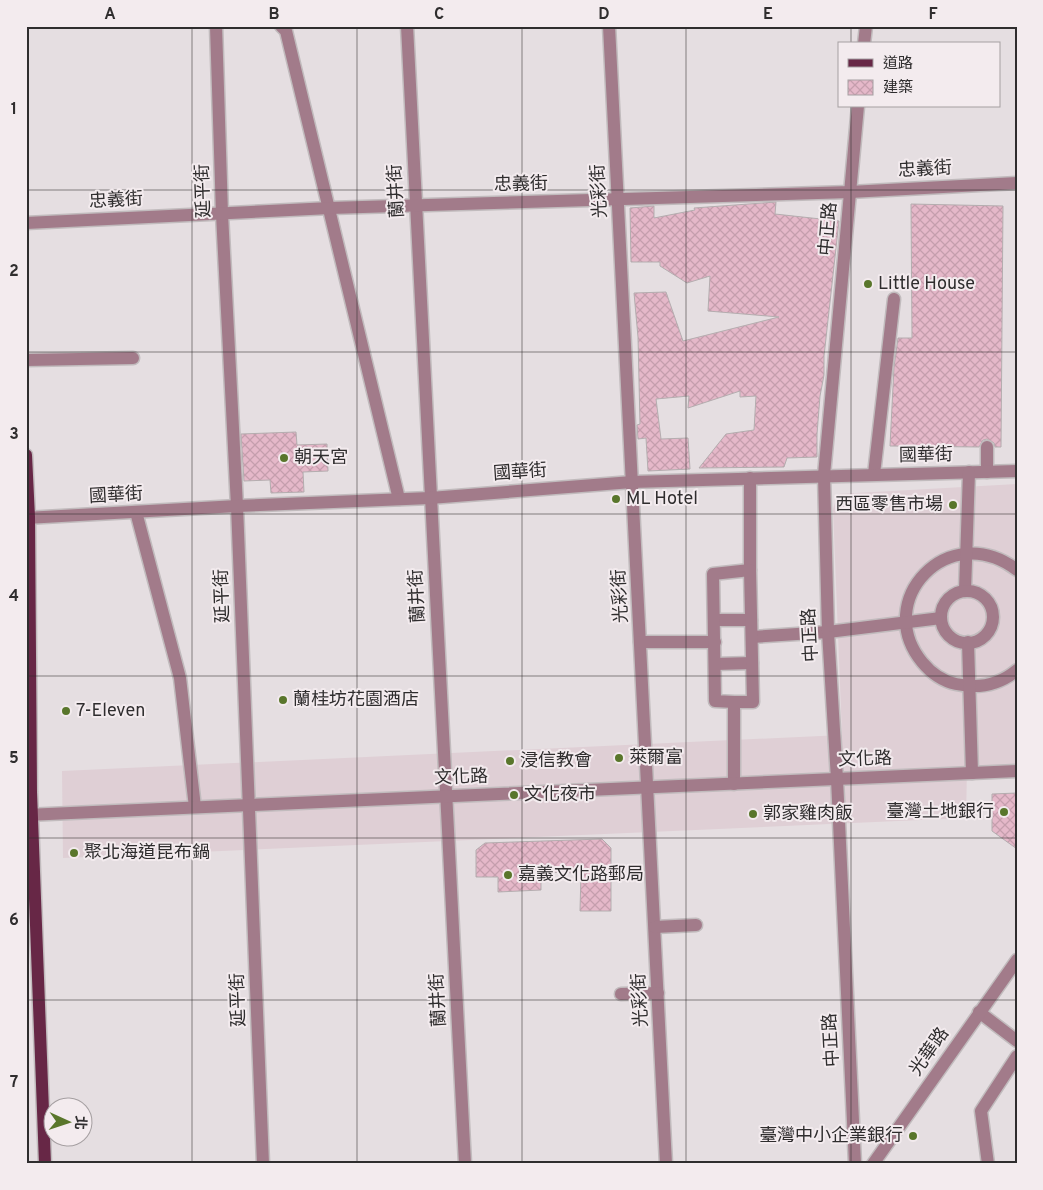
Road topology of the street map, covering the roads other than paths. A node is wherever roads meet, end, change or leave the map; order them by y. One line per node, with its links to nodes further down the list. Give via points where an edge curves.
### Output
1 (216, 26): 13 (street, 延平街)
2 (281, 26): 12 (street, via 286,31)
3 (407, 26): 11 (street, 蘭井街)
4 (609, 26): 10 (street, 光彩街)
5 (866, 26): 6 (street)
6 (864, 42)
7 (858, 108): 9 (street, 中正路)
8 (1017, 183): 9 (street, 忠義街)
9 (850, 192): 10 (street, 忠義街); 24 (street, 中正路)
10 (617, 200): 11 (street, 忠義街); 26 (street, 光彩街)
11 (416, 205): 12 (street, 忠義街); 27 (street, 蘭井街)
12 (330, 208): 13 (street, 忠義街); 28 (street)
13 (222, 214): 14 (street, 忠義街); 29 (street, 延平街)
14 (26, 223)
15 (894, 299): 23 (street)
16 (133, 358): 17 (street)
17 (26, 360)
18 (987, 447): 22 (street)
19 (26, 455): 31 (main road)
20 (1017, 471): 22 (street, 國華街)
21 (969, 472): 22 (street, 國華街); 23 (street, 國華街); 32 (street)
22 (987, 472)
23 (874, 474): 24 (street, 國華街)
24 (824, 475): 25 (street, 國華街); 40 (street, 中正路)
25 (750, 478): 26 (street, 國華街); 33 (street)
26 (632, 482): 27 (street, 國華街); 42 (street, 光彩街)
27 (430, 498): 28 (street, 國華街); 55 (street, 蘭井街)
28 (399, 499): 29 (street, 國華街)
29 (237, 506): 30 (street, 國華街); 56 (street, 延平街)
30 (136, 512): 31 (street, 國華街); 57 (street, via 180,678)
31 (28, 517): 58 (main road)
32 (967, 553): 34 (street, via 986,554); 35 (street); 39 (street, via 945,559 927,571 913,589 906,610)
33 (750, 570): 37 (street, via 713,574); 38 (street)
34 (1017, 570)
35 (965, 591): 36 (street, via 957,592 945,603); 44 (street, via 981,595 991,607 992,615 988,631 976,641)
36 (941, 618): 39 (street); 44 (street, via 952,638)
37 (715, 620): 38 (street); 43 (street)
38 (751, 620): 41 (street)
39 (907, 622): 40 (street); 48 (street, via 915,654 929,671 948,682)
40 (828, 632): 41 (street); 52 (street, 中正路)
41 (752, 637): 45 (street)
42 (640, 642): 43 (street); 54 (street, 光彩街)
43 (715, 642): 46 (street)
44 (968, 642): 48 (street)
45 (752, 663): 46 (street); 49 (street, via 753,702)
46 (715, 664): 49 (street, via 715,701)
47 (1017, 670): 48 (street, via 990,685)
48 (969, 687): 51 (street)
49 (734, 702): 53 (street)
50 (1017, 772): 51 (street, 文化路)
51 (972, 774): 52 (street, 文化路)
52 (837, 779): 53 (street, 文化路); 71 (street, 中正路)
53 (734, 784): 54 (street, 文化路)
54 (648, 787): 55 (street, 文化路); 60 (street, 光彩街)
55 (446, 796): 56 (street, 文化路); 69 (street, 蘭井街)
56 (249, 804): 57 (street, 文化路); 68 (street, 延平街)
57 (195, 807): 58 (street, 文化路)
58 (29, 815): 67 (main road)
59 (696, 925): 60 (street)
60 (654, 927): 62 (street, 光彩街)
61 (1017, 960): 64 (street, 光華路)
62 (658, 993): 63 (street); 70 (street, 光彩街)
63 (621, 994)
64 (979, 1012): 65 (street); 72 (street, 光華路)
65 (1017, 1041)
66 (1017, 1056): 73 (street, via 981,1111)
67 (45, 1164)
68 (263, 1164)
69 (465, 1164)
70 (666, 1164)
71 (855, 1164)
72 (873, 1164)
73 (988, 1164)

